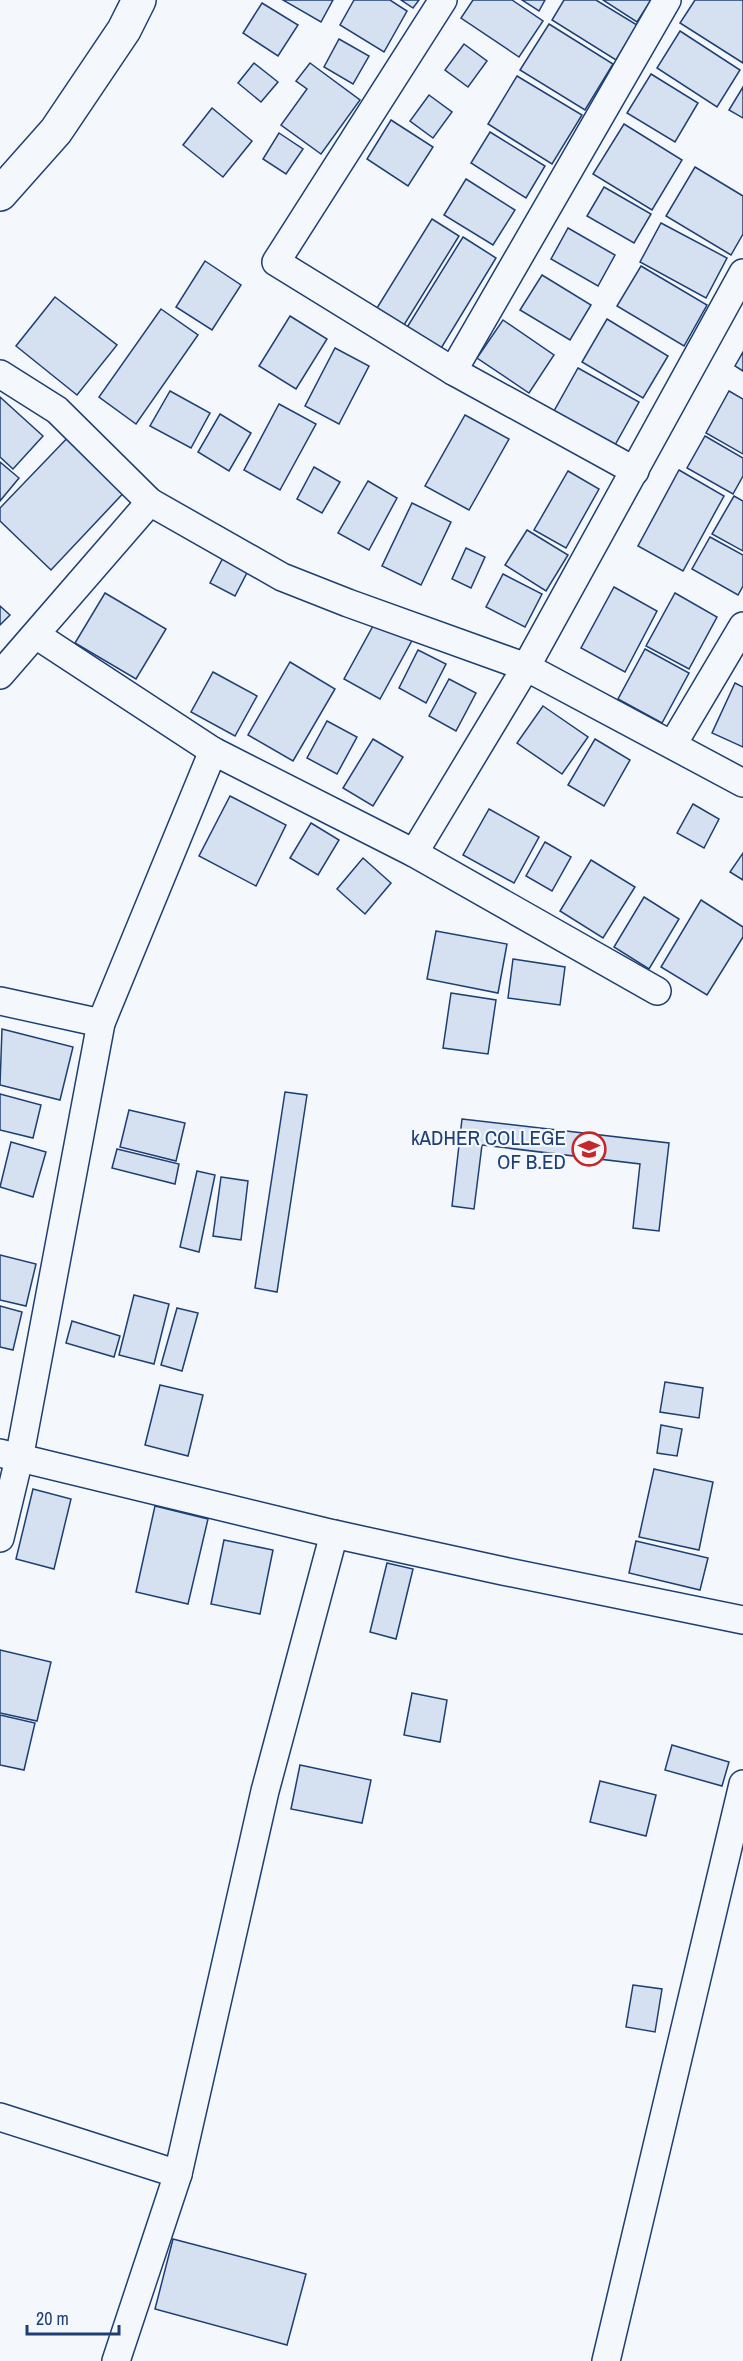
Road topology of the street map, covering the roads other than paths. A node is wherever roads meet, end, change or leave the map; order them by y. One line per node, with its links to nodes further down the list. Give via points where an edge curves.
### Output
1 (139, 0): 4 (main road, via 124,30 56,131)
2 (442, 0): 6 (street, via 276,262)
3 (667, 0): 6 (street)
4 (0, 194)
5 (743, 273): 8 (street)
6 (453, 371): 8 (street)
7 (0, 374): 9 (street, via 57,410)
8 (635, 471): 12 (street)
9 (150, 502): 11 (street); 12 (street, via 282,578)
10 (743, 627): 14 (street)
11 (36, 634): 13 (street); 15 (street)
12 (526, 667): 14 (street); 17 (street)
13 (0, 675)
14 (673, 744): 16 (street)
15 (213, 751): 17 (street); 20 (street)
16 (743, 783)
17 (414, 853): 18 (street)
18 (657, 991)
19 (0, 1001): 20 (street)
20 (101, 1023): 21 (street)
21 (10, 1456): 22 (street); 23 (street)
22 (334, 1534): 24 (street); 27 (street, via 265,1791)
23 (0, 1538)
24 (743, 1620)
25 (743, 1784): 29 (street)
26 (0, 2117): 27 (street)
27 (178, 2174): 28 (street)
28 (116, 2361)
29 (606, 2361)

